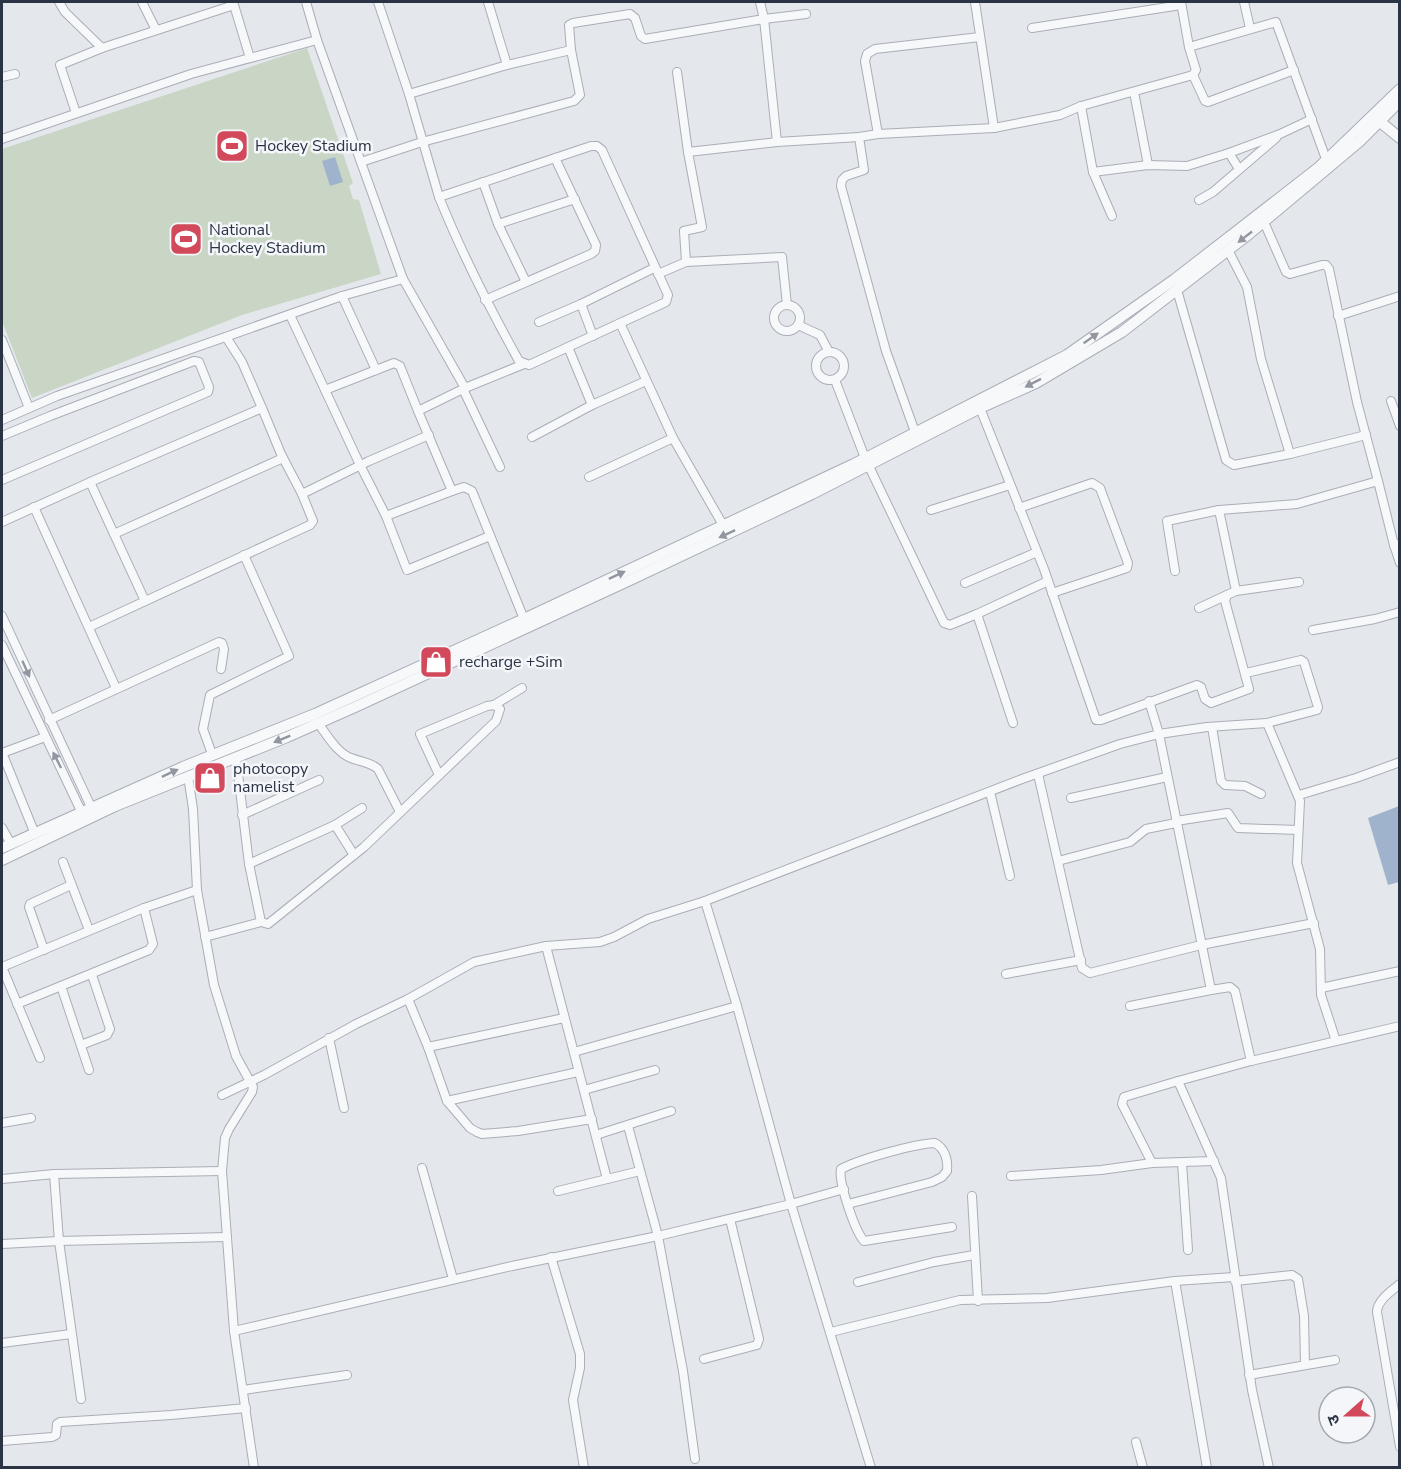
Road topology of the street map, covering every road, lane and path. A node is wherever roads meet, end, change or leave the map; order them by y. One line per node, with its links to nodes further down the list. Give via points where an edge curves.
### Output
1 (59, 2): 19 (street)
2 (142, 2): 15 (street)
3 (306, 2): 17 (street)
4 (378, 2): 30 (street)
5 (488, 2): 22 (street)
6 (760, 2): 12 (street)
7 (975, 2): 16 (street)
8 (1244, 2): 14 (street)
9 (234, 3): 15 (street); 21 (street)
10 (1181, 3): 13 (street); 18 (street)
11 (806, 14): 12 (street)
12 (764, 19): 20 (street, via 645,39 630,14 573,23 568,29); 43 (street)
13 (1032, 28)
14 (1250, 28): 18 (street); 23 (street, via 1276,22)
15 (156, 30): 19 (street)
16 (980, 37): 36 (street); 37 (street, via 875,49 867,54)
17 (317, 40): 21 (street); 48 (street)
18 (1189, 47): 26 (street, via 1196,70)
19 (102, 48): 33 (street, via 60,65)
20 (571, 50): 22 (street); 42 (street, via 580,94 577,99)
21 (250, 58): 33 (street)
22 (507, 65): 30 (street)
23 (1294, 70): 26 (street, via 1208,102); 34 (street)
24 (677, 72): 44 (street)
25 (15, 74): 27 (street)
26 (1193, 75): 29 (street)
27 (2, 77)
28 (1400, 89): 47 (street)
29 (1134, 92): 32 (street); 49 (street)
30 (410, 94): 42 (street)
31 (1400, 101): 35 (street)
32 (1082, 106): 36 (street, via 1060,115); 51 (street)
33 (76, 113): 41 (street)
34 (1312, 119): 38 (street); 47 (street)
35 (1379, 121): 40 (street); 57 (street)
36 (994, 128): 37 (street)
37 (878, 134): 39 (street)
38 (1280, 134): 45 (street); 50 (street)
39 (859, 137): 43 (street); 96 (street, via 864,170 846,176 841,186 886,351)
40 (1400, 138)
41 (2, 139)
42 (422, 142): 48 (street); 53 (street)
43 (777, 142): 44 (street)
44 (688, 152): 60 (street, via 702,228 684,231)
45 (1229, 153): 49 (street, via 1187,166); 50 (street)
46 (555, 158): 52 (street); 54 (street); 61 (street, via 591,146 600,148)
47 (1326, 159): 88 (street, one-way to 47, via 1066,355 1175,279)
48 (361, 162): 62 (street)
49 (1148, 165): 51 (street)
50 (1239, 169): 55 (street)
51 (1094, 172): 56 (street)
52 (483, 182): 53 (street); 58 (street)
53 (438, 197): 67 (street)
54 (575, 199): 58 (street); 63 (street, via 596,245 595,251)
55 (1199, 200)
56 (1112, 216)
57 (1264, 222): 59 (street, one-way to 59); 71 (street, via 1286,273 1326,265)
58 (498, 224): 63 (street)
59 (1228, 250): 64 (street); 102 (street, via 1247,287 1261,359)
60 (686, 262): 61 (street); 69 (street, via 782,257)
61 (656, 271): 68 (street); 73 (street, via 668,295 666,302)
62 (403, 279): 65 (street); 84 (street)
63 (526, 282): 67 (street)
64 (1177, 290): 88 (street, one-way to 88, via 1122,332 1035,383); 102 (street, via 1226,460 1234,465)
65 (342, 296): 70 (street); 81 (street)
66 (1400, 296): 71 (street)
67 (485, 300): 80 (street)
68 (581, 304): 72 (street); 75 (street)
69 (787, 305): 74 (street, via 799,312); 74 (street, via 775,313 777,325 788,330)
70 (290, 315): 76 (street); 85 (street)
71 (1338, 316): 98 (street)
72 (539, 322)
73 (620, 323): 75 (street); 83 (street)
74 (798, 325): 79 (street, via 820,335)
75 (593, 336): 78 (street)
76 (226, 337): 86 (street); 91 (street)
77 (2, 340): 90 (street)
78 (568, 347): 80 (street); 89 (street)
79 (829, 352): 82 (street, via 843,361 844,370); 82 (street, via 817,360 816,369 825,380)
80 (524, 364): 84 (street)
81 (376, 370): 85 (street); 92 (street, via 394,363 400,366)
82 (835, 380): 104 (street)
83 (646, 381): 89 (street); 101 (street)
84 (464, 388): 92 (street); 106 (street)
85 (325, 390): 105 (street)
86 (44, 401): 90 (street); 93 (street)
87 (1391, 401): 95 (street)
88 (978, 404): 96 (street); 104 (street); 111 (street)
89 (592, 405): 100 (street)
90 (29, 408): 94 (street)
91 (262, 408): 103 (street); 110 (street)
92 (418, 411): 97 (street)
93 (50, 416): 99 (street); 108 (street, via 194,361 199,362 209,387 208,392)
94 (2, 420)
95 (1400, 426)
96 (915, 432): 104 (street)
97 (429, 435): 105 (street); 112 (street)
98 (1366, 435): 102 (street); 109 (street)
99 (2, 436)
100 (532, 437)
101 (673, 438): 107 (street); 120 (street)
102 (1290, 454)
103 (283, 458): 113 (street); 121 (street)
104 (867, 462): 120 (street); 137 (street, via 944,623 950,625); 150 (street, one-way to 150, via 630,580)
105 (360, 465): 113 (street); 118 (street)
106 (500, 467)
107 (589, 477)
108 (2, 480)
109 (1378, 481): 117 (street, via 1297,504); 123 (street)
110 (90, 482): 114 (street); 121 (street)
111 (1010, 485): 115 (street); 116 (street)
112 (452, 491): 118 (street); 122 (street, via 464,487 472,491)
113 (302, 494): 125 (street, via 313,521 310,525)
114 (34, 507): 119 (street); 140 (street)
115 (1019, 508): 124 (street); 132 (street, via 1092,483 1100,488 1127,568)
116 (931, 510)
117 (1219, 510): 127 (street, via 1167,521); 131 (street)
118 (386, 516): 122 (street, via 407,570)
119 (2, 522)
120 (723, 525): 139 (street, one-way to 120)
121 (114, 534): 134 (street)
122 (490, 536): 139 (street)
123 (1397, 544): 126 (street)
124 (1037, 552): 128 (street); 130 (street)
125 (244, 555): 134 (street); 156 (street, via 289,656 210,695 202,729)
126 (1400, 562)
127 (1175, 571)
128 (1048, 581): 132 (street); 137 (street)
129 (1299, 582): 131 (street)
130 (965, 583)
131 (1236, 591): 133 (street)
132 (1052, 593): 147 (street, via 1096,720)
133 (1227, 595): 135 (street); 144 (street, via 1225,601)
134 (145, 601): 140 (street)
135 (1199, 608)
136 (1400, 612): 141 (street)
137 (977, 614): 151 (street)
138 (2, 616): 149 (street, one-way to 149)
139 (524, 618): 156 (street, via 315,714)
140 (89, 627): 145 (street)
141 (1313, 630)
142 (2, 645): 155 (street)
143 (221, 669): 145 (street, via 224,649 219,642)
144 (1246, 673): 147 (street, via 1249,689 1211,703 1197,685); 152 (street, via 1298,659 1304,662 1317,710)
145 (116, 688): 149 (street)
146 (522, 688): 148 (street)
147 (1149, 701): 154 (street)
148 (494, 705): 160 (street, via 500,709 496,721); 160 (street, via 420,734)
149 (49, 720): 169 (street)
150 (318, 723): 157 (street, one-way to 157); 170 (street, via 349,758 378,769)
151 (1013, 723)
152 (1267, 723): 153 (street); 166 (street)
153 (1212, 727): 154 (street); 165 (street, via 1221,781)
154 (1159, 734): 159 (street); 162 (street)
155 (45, 737): 169 (street, one-way to 155); 176 (street, via 3,755)
156 (212, 754): 169 (street, one-way to 156)
157 (236, 757): 161 (street); 171 (street)
158 (1400, 762): 166 (street)
159 (1038, 774): 164 (street); 180 (street)
160 (439, 775): 170 (street)
161 (188, 776): 179 (street); 185 (street)
162 (1167, 777): 167 (street); 172 (street)
163 (319, 780): 171 (street)
164 (990, 792): 183 (street); 186 (street)
165 (1261, 794)
166 (1299, 795): 175 (street)
167 (1071, 798)
168 (362, 808): 173 (street)
169 (87, 811): 176 (street)
170 (400, 812): 178 (street)
171 (242, 815): 182 (street)
172 (1176, 822): 175 (street, via 1228,813 1238,828); 180 (street, via 1146,829 1130,842); 192 (street)
173 (335, 825): 178 (street); 182 (street)
174 (2, 828): 177 (street)
175 (1298, 830): 189 (street, via 1297,863)
176 (35, 834): 177 (street)
177 (6, 846)
178 (354, 855): 188 (street, via 268,924)
179 (2, 860)
180 (1058, 861): 195 (street)
181 (63, 862): 184 (street)
182 (249, 864): 188 (street)
183 (1010, 876)
184 (71, 885): 190 (street); 194 (street, via 28,907)
185 (197, 890): 187 (street); 191 (street)
186 (705, 901): 193 (street, via 648,919 600,942); 205 (street)
187 (144, 908): 190 (street); 199 (street, via 152,948)
188 (261, 922): 191 (street)
189 (1314, 923): 192 (street); 201 (street, via 1320,949)
190 (89, 930): 194 (street)
191 (205, 937): 220 (street, via 218,1003 236,1056)
192 (1201, 945): 195 (street, via 1090,973); 202 (street)
193 (546, 946): 203 (street, via 474,962); 207 (street)
194 (44, 950): 196 (street)
195 (1081, 960): 198 (street)
196 (2, 967): 204 (street)
197 (1400, 971): 201 (street)
198 (1006, 974)
199 (92, 975): 200 (street); 211 (street, via 110,1029 107,1035)
200 (61, 986): 204 (street); 211 (street)
201 (1321, 988): 210 (street)
202 (1211, 990): 206 (street); 215 (street, via 1230,987 1234,991)
203 (408, 999): 209 (street); 212 (street)
204 (17, 1004): 214 (street)
205 (737, 1006): 213 (street); 244 (street)
206 (1130, 1006)
207 (564, 1018): 212 (street); 213 (street)
208 (1400, 1026): 210 (street)
209 (329, 1038): 220 (street); 224 (street)
210 (1336, 1041): 215 (street)
211 (81, 1045): 216 (street)
212 (428, 1047): 223 (street)
213 (574, 1052): 218 (street)
214 (40, 1058)
215 (1251, 1061): 219 (street)
216 (89, 1070)
217 (656, 1070): 221 (street)
218 (578, 1072): 221 (street); 223 (street)
219 (1178, 1081): 231 (street); 233 (street, via 1123,1100)
220 (251, 1082): 222 (street); 236 (street, via 252,1092 225,1138)
221 (584, 1090): 227 (street)
222 (222, 1095)
223 (447, 1101): 227 (street, via 470,1128 482,1134)
224 (344, 1108)
225 (671, 1111): 229 (street)
226 (31, 1118): 228 (street)
227 (592, 1119): 230 (street)
228 (2, 1123)
229 (628, 1126): 230 (street); 235 (street)
230 (596, 1134): 240 (street)
231 (1214, 1161): 232 (street); 256 (street, via 1223,1187)
232 (1182, 1162): 233 (street); 252 (street)
233 (1152, 1163): 238 (street)
234 (422, 1168): 255 (street)
235 (640, 1171): 240 (street); 248 (street)
236 (222, 1172): 237 (street); 249 (street)
237 (54, 1173): 239 (street); 250 (street)
238 (1011, 1176)
239 (2, 1179)
240 (607, 1179): 242 (street)
241 (844, 1189): 244 (street); 245 (street); 245 (street, via 840,1172 852,1164 931,1143 938,1144 945,1154 947,1167 942,1177)
242 (558, 1191)
243 (972, 1196): 253 (street)
244 (791, 1204): 246 (street); 262 (street)
245 (848, 1204): 247 (street, via 861,1239 866,1242)
246 (730, 1218): 248 (street); 265 (street, via 759,1340 757,1345)
247 (952, 1227)
248 (658, 1236): 254 (street); 276 (street)
249 (227, 1238): 250 (street); 261 (street)
250 (59, 1240): 251 (street); 263 (street)
251 (2, 1244)
252 (1188, 1250)
253 (974, 1255): 258 (street); 260 (street)
254 (552, 1257): 255 (street); 278 (street, via 580,1354 573,1400)
255 (453, 1279): 261 (street)
256 (1235, 1279): 257 (street); 267 (street, via 1292,1275 1298,1279); 269 (street)
257 (1175, 1281): 260 (street, via 1047,1298); 281 (street)
258 (858, 1282)
259 (1400, 1284): 275 (street, via 1380,1302 1377,1312)
260 (978, 1301): 262 (street, via 954,1301)
261 (234, 1331): 270 (street)
262 (831, 1332): 279 (street)
263 (71, 1334): 264 (street); 271 (street)
264 (2, 1343)
265 (704, 1359)
266 (1335, 1360): 267 (street)
267 (1305, 1365): 269 (street)
268 (347, 1375): 270 (street)
269 (1249, 1375): 282 (street)
270 (243, 1390): 272 (street)
271 (81, 1399)
272 (246, 1408): 273 (street, via 60,1422 52,1437); 277 (street)
273 (2, 1440)
274 (1136, 1442): 280 (street)
275 (1400, 1447)
276 (695, 1459)
277 (254, 1467)
278 (584, 1467)
279 (871, 1467)
280 (1143, 1467)
281 (1207, 1467)
282 (1269, 1467)

